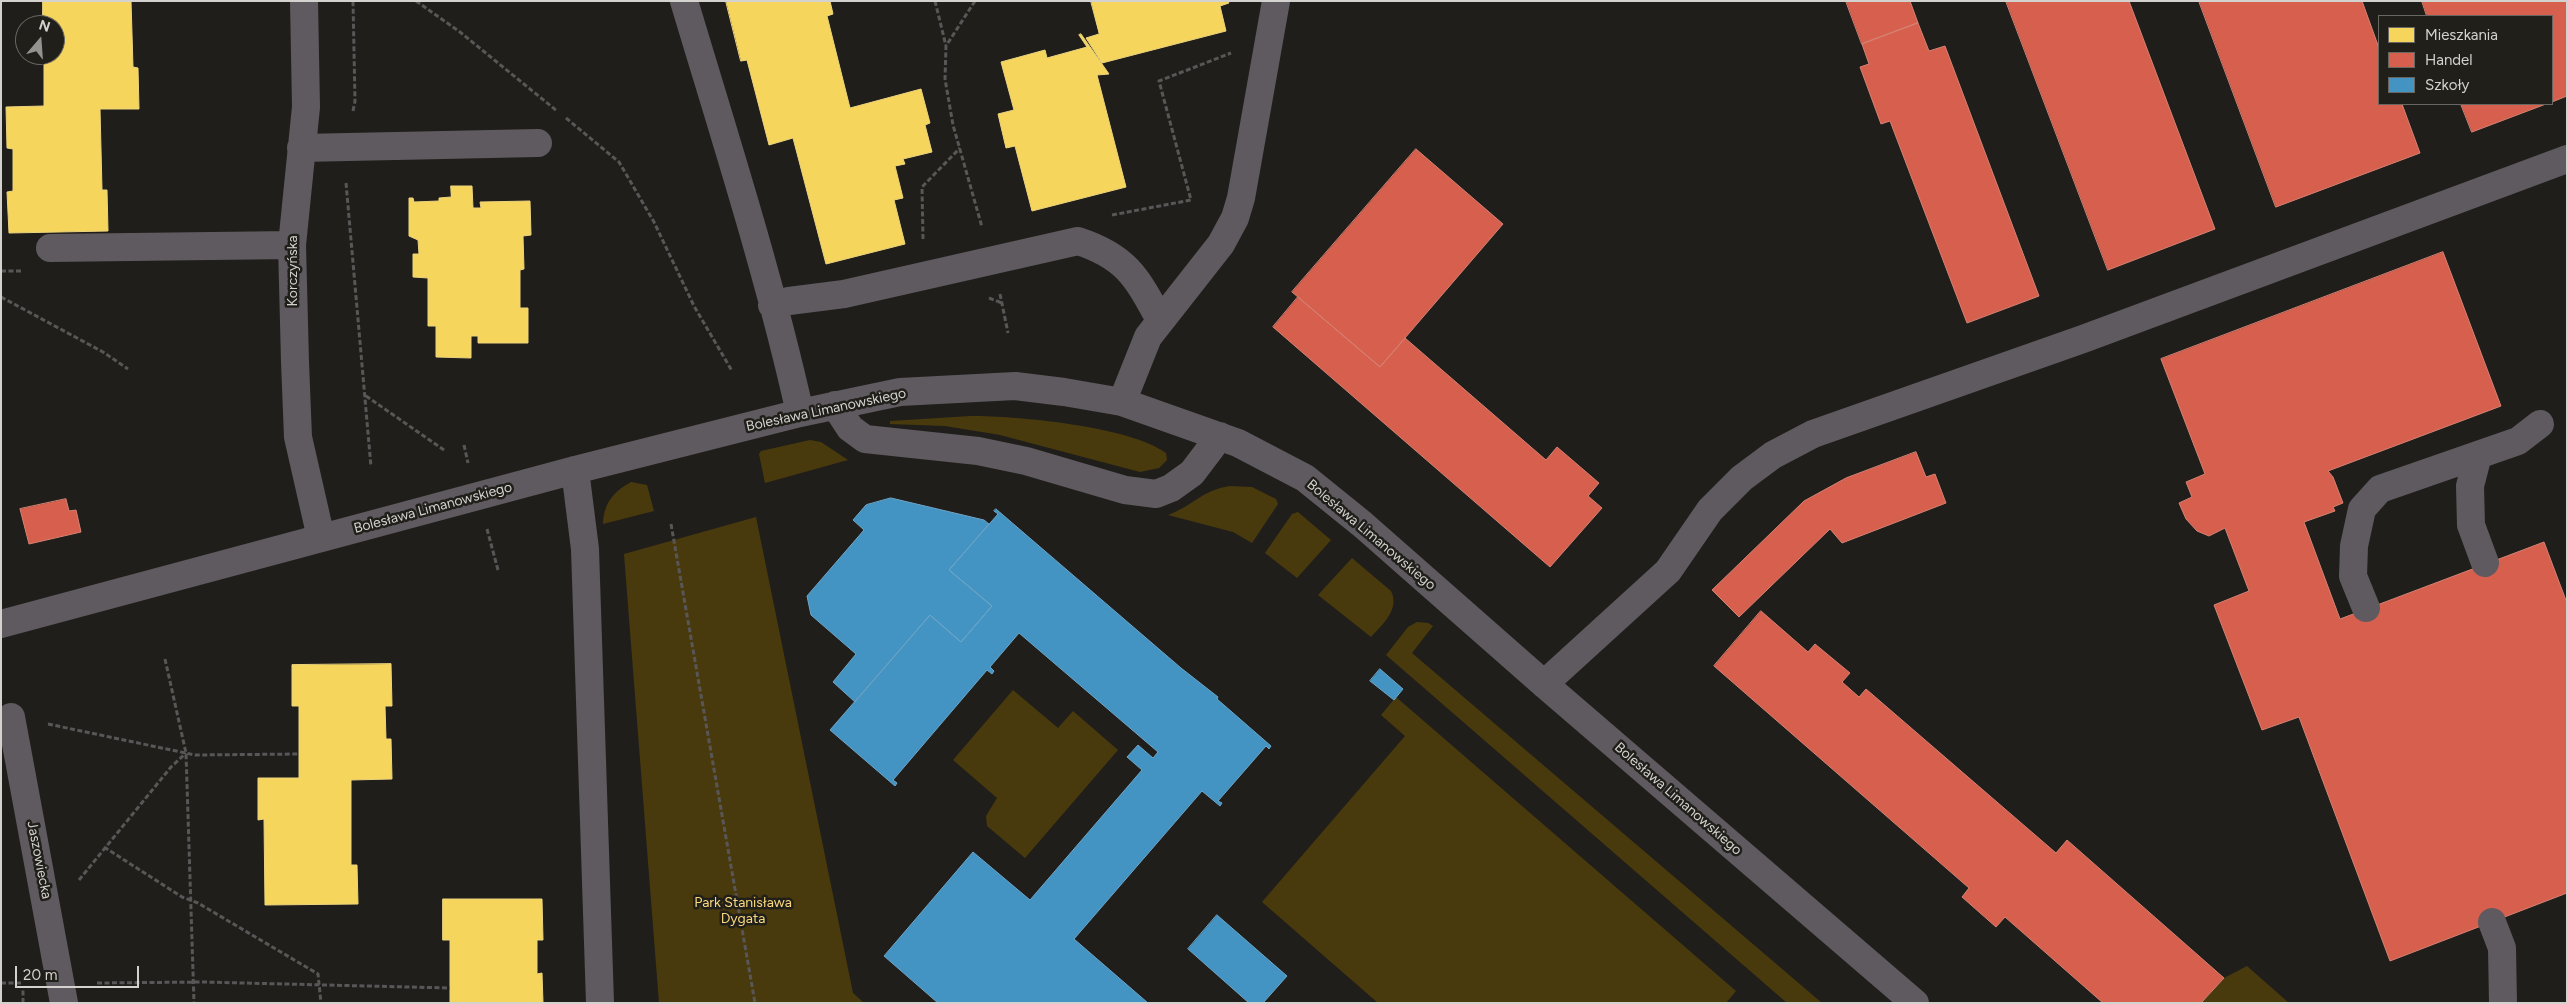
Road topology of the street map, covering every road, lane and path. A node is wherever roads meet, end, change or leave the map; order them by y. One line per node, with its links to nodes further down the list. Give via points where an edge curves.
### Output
1 (304, 1): 12 (street, Korczyńska, via 306,107)
2 (353, 1): 11 (path, via 355,101)
3 (416, 1): 25 (path, via 460,32 619,162 654,222 694,306)
4 (684, 1): 21 (street)
5 (936, 1): 8 (path)
6 (975, 1): 8 (path)
7 (1276, 1): 22 (street, via 1235,218 1222,244)
8 (946, 46): 13 (path, via 946,80)
9 (1237, 51): 15 (path, via 1159,81 1191,200)
10 (538, 143): 11 (street)
11 (348, 146): 12 (street); 26 (path, via 344,165)
12 (301, 148): 17 (street, Korczyńska)
13 (960, 148): 16 (path, via 922,187); 19 (path)
14 (2567, 160): 46 (street, via 1813,434 1773,455 1742,478 1710,510 1668,571)
15 (1103, 216)
16 (923, 242)
17 (292, 245): 18 (street); 40 (street, Korczyńska, via 298,437)
18 (50, 248)
19 (991, 260): 21 (street, via 844,294); 22 (street, via 1078,241 1095,246 1132,271); 23 (path)
20 (1, 297): 24 (path)
21 (772, 305): 29 (street)
22 (1160, 320): 27 (street, via 1148,337)
23 (1008, 333)
24 (128, 369)
25 (732, 371)
26 (365, 396): 33 (path); 36 (path)
27 (1122, 402): 28 (street, Bolesława Limanowskiego, via 1015,386 900,392); 31 (street, Bolesława Limanowskiego)
28 (835, 405): 29 (street, Bolesława Limanowskiego); 31 (street, via 850,428 865,439 978,451 1026,461 1125,490 1156,494 1192,473)
29 (800, 413): 37 (street, Bolesława Limanowskiego)
30 (2540, 424): 34 (street, via 2518,441)
31 (1220, 436): 46 (street, Bolesława Limanowskiego, via 1305,478)
32 (464, 445): 35 (path)
33 (444, 450)
34 (2478, 455): 41 (street, via 2470,486 2471,525); 43 (street, via 2380,489 2362,509 2354,546 2353,576)
35 (468, 463)
36 (371, 467)
37 (575, 470): 40 (street, Bolesława Limanowskiego); 63 (street, via 585,549)
38 (485, 521): 42 (path)
39 (671, 524): 64 (path)
40 (321, 538): 44 (street, Bolesława Limanowskiego)
41 (2486, 563)
42 (498, 570)
43 (2366, 608)
44 (1, 624)
45 (165, 659): 48 (path)
46 (1544, 684): 65 (street, Bolesława Limanowskiego)
47 (12, 719): 48 (path); 52 (street, Jaszowiecka)
48 (186, 753): 49 (path); 50 (path); 51 (path)
49 (299, 754)
50 (104, 847): 51 (path); 52 (path, via 85,873)
51 (190, 900): 55 (path); 57 (path, via 318,974)
52 (49, 911): 59 (street, Jaszowiecka)
53 (2492, 922): 66 (street, via 2502,948)
54 (23, 982): 56 (path); 59 (path); 60 (path)
55 (193, 982): 57 (path); 59 (path); 61 (path)
56 (1, 983)
57 (321, 984): 58 (path); 62 (path)
58 (450, 988)
59 (62, 993)
60 (23, 1003)
61 (194, 1003)
62 (322, 1003)
63 (600, 1003)
64 (754, 1003)
65 (1915, 1003)
66 (2503, 1003)

